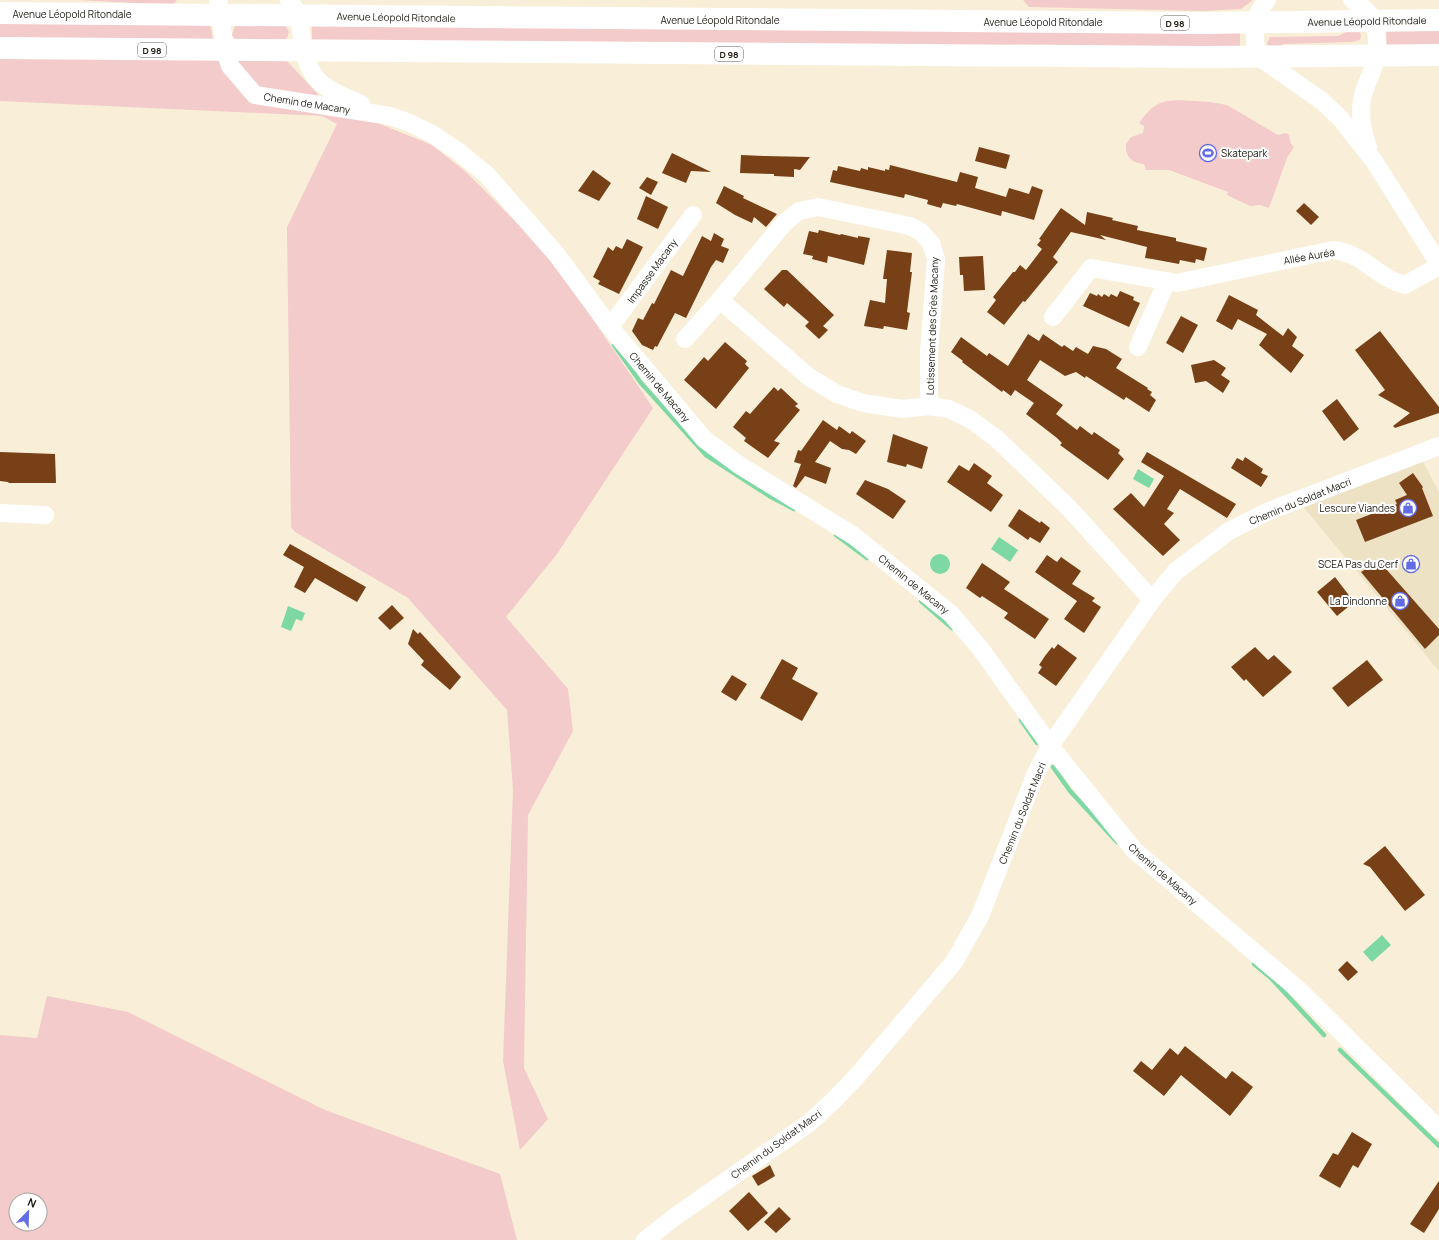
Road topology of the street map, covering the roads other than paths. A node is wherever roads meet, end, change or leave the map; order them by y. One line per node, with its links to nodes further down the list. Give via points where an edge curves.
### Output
1 (1267, 0): 8 (street, via 1258,14)
2 (1352, 0): 6 (street, via 1366,9)
3 (219, 7): 4 (highway, Avenue Léopold Ritondale / D 98); 5 (highway, Avenue Léopold Ritondale / D 98); 10 (street, Chemin de Macany)
4 (294, 8): 8 (highway, Avenue Léopold Ritondale / D 98); 11 (street, Chemin de Macany)
5 (0, 13)
6 (1375, 20): 7 (highway, Avenue Léopold Ritondale / D 98); 8 (highway, Avenue Léopold Ritondale / D 98); 13 (street)
7 (1439, 20)
8 (1256, 23): 14 (street, via 1256,49)
9 (0, 48): 10 (highway, D 98)
10 (225, 50): 11 (highway, D 98); 15 (street, Chemin de Macany, via 230,66 255,95)
11 (303, 50): 14 (highway, D 98); 15 (street, Chemin de Macany, via 309,68 320,84 337,94)
12 (1439, 55): 13 (highway, D 98)
13 (1377, 56): 14 (highway, D 98); 16 (street, via 1362,98 1360,114 1362,132)
14 (1260, 57): 16 (street, via 1322,101 1340,118)
15 (390, 116): 22 (street, Chemin de Macany, via 432,134 459,152 487,176 557,254)
16 (1374, 161): 18 (street)
17 (693, 215): 22 (street, Impasse Macany)
18 (1439, 265): 19 (street, Allée Auréa, via 1405,285 1391,281 1356,256 1345,251 1333,250 1178,282)
19 (1167, 281): 21 (street, Allée Auréa, via 1091,268); 24 (street)
20 (720, 300): 23 (street, Lotissement des Grès Macany); 25 (street, Lotissement des Grès Macany, via 810,377 837,394 863,403 902,409); 25 (street, Lotissement des Grès Macany, via 784,223 799,211 818,207 910,226 921,232 931,243 936,259 929,352)
21 (1053, 317)
22 (610, 327): 30 (street, Chemin de Macany, via 704,439 739,466 854,536 951,614 980,648)
23 (685, 339)
24 (1138, 347)
25 (929, 406): 29 (street, Lotissement des Grès Macany, via 949,409 970,419 997,439 1070,509)
26 (1439, 446): 29 (street, Chemin du Soldat Macri, via 1269,511 1229,531 1176,571)
27 (0, 513): 28 (street)
28 (45, 515)
29 (1152, 600): 30 (street, Chemin du Soldat Macri)
30 (1050, 746): 31 (street, Chemin de Macany, via 1134,850 1299,990); 32 (street, Chemin du Soldat Macri, via 1036,773 980,916 954,962 857,1076 809,1123)
31 (1439, 1129)
32 (645, 1240)

